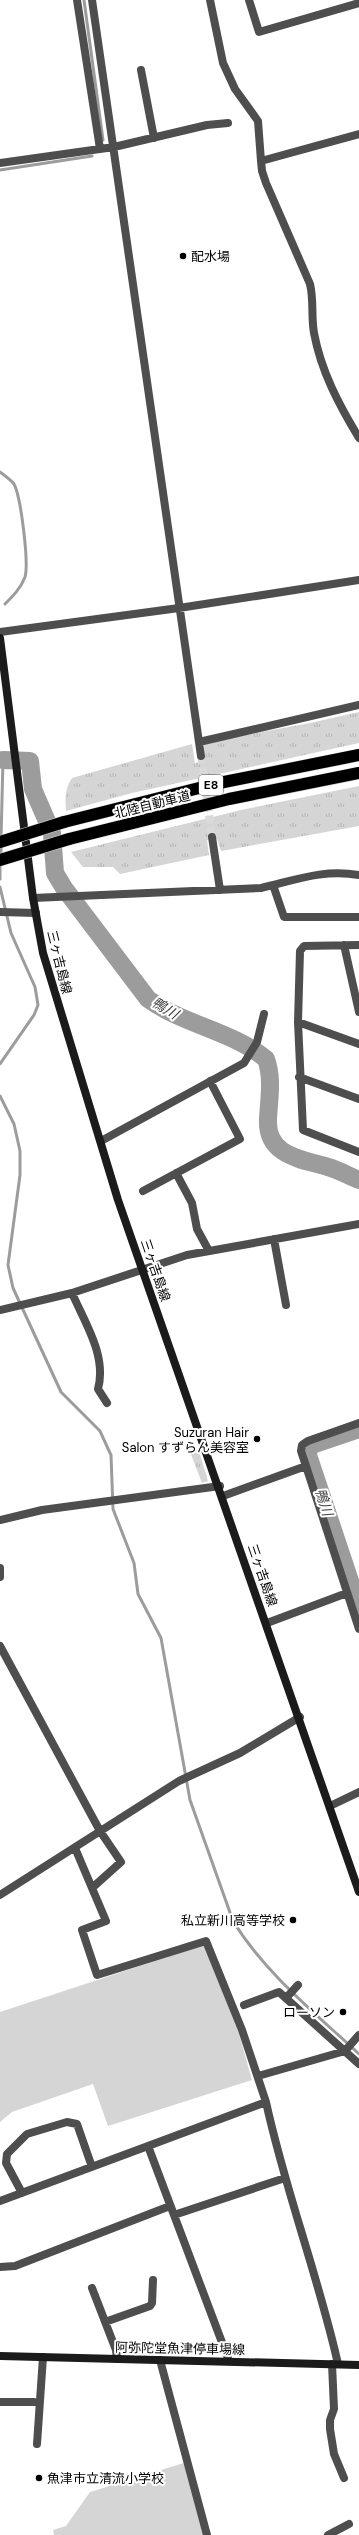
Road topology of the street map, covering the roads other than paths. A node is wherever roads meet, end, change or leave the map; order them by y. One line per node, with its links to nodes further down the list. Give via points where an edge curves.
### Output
1 (78, 0): 11 (street)
2 (92, 0): 10 (street)
3 (210, 0): 12 (street, via 223,63 235,89 258,122)
4 (249, 0): 5 (street, via 259,32)
5 (359, 3)
6 (141, 70): 9 (street)
7 (228, 123): 9 (street, via 207,125)
8 (359, 134): 12 (street)
9 (154, 138): 10 (street)
10 (114, 147): 11 (street); 16 (street)
11 (100, 149): 13 (street)
12 (261, 161): 14 (street, via 266,183 310,284 319,356 339,405)
13 (0, 163)
14 (359, 438)
15 (359, 580): 16 (street)
16 (179, 608): 17 (street); 20 (street)
17 (0, 632)
18 (0, 638): 30 (main road, 三ヶ吉島線)
19 (359, 705): 20 (street)
20 (199, 742): 22 (street)
21 (359, 755): 25 (highway, 北陸自動車道 / E8, bridge, via 219,783 64,822)
22 (201, 756)
23 (359, 773): 26 (highway, 北陸自動車道 / E8, bridge, via 229,799 69,839)
24 (212, 838): 29 (street)
25 (0, 842)
26 (0, 860)
27 (359, 875): 28 (street, via 338,872 296,877)
28 (273, 885): 29 (street); 33 (street, via 284,917)
29 (220, 890): 30 (street)
30 (33, 898): 32 (main road, 三ヶ吉島線)
31 (0, 912): 32 (street)
32 (36, 913): 43 (main road, 三ヶ吉島線, via 43,954)
33 (359, 917)
34 (344, 945): 35 (street); 36 (street); 38 (street, via 304,946 300,951)
35 (359, 945)
36 (359, 1012)
37 (264, 1014): 41 (street, via 257,1042 247,1059)
38 (298, 1022): 39 (street); 40 (street)
39 (359, 1044)
40 (299, 1077): 42 (street); 44 (street, via 303,1130)
41 (210, 1081): 43 (street); 45 (street, via 240,1139)
42 (359, 1099)
43 (101, 1141): 50 (main road, 三ヶ吉島線)
44 (359, 1152)
45 (176, 1173): 46 (street); 49 (street, via 192,1203 197,1229)
46 (143, 1191)
47 (359, 1224): 48 (street)
48 (274, 1239): 49 (street); 52 (street)
49 (210, 1251): 50 (street, via 187,1255)
50 (143, 1271): 51 (street); 57 (main road, 三ヶ吉島線)
51 (72, 1292): 53 (street); 54 (street, via 97,1349 101,1378 98,1389)
52 (286, 1305)
53 (0, 1310)
54 (107, 1403)
55 (359, 1423): 56 (street, via 302,1445 301,1451)
56 (306, 1466): 58 (street); 62 (street)
57 (220, 1486): 58 (main road, 三ヶ吉島線); 59 (street, via 42,1510)
58 (223, 1496): 63 (main road, 三ヶ吉島線)
59 (0, 1520)
60 (0, 1568): 61 (street)
61 (0, 1577)
62 (347, 1593): 63 (street); 64 (street)
63 (267, 1623): 66 (main road, 三ヶ吉島線)
64 (359, 1629)
65 (0, 1646): 69 (street)
66 (300, 1718): 68 (main road, 三ヶ吉島線); 69 (street, via 240,1753 179,1781)
67 (359, 1792): 68 (street)
68 (330, 1806): 72 (main road, 三ヶ吉島線)
69 (100, 1831): 70 (street); 71 (street, via 121,1862)
70 (75, 1848): 71 (street); 73 (street)
71 (92, 1888): 80 (street, via 106,1921 82,1930 97,1974 206,1941)
72 (359, 1892)
73 (0, 1895)
74 (298, 1985): 75 (street)
75 (286, 1998): 76 (street, via 279,1992); 78 (street)
76 (244, 2005)
77 (359, 2035): 78 (street)
78 (345, 2051): 79 (street); 80 (street)
79 (359, 2064)
80 (258, 2076): 81 (street)
81 (266, 2102): 82 (street); 84 (street)
82 (148, 2146): 83 (street); 87 (street)
83 (92, 2167): 85 (street); 85 (street, via 77,2124 67,2122 27,2134 7,2154 6,2163)
84 (285, 2178): 88 (street); 98 (street, via 316,2280)
85 (22, 2193): 86 (street)
86 (0, 2201)
87 (170, 2206): 88 (street); 89 (street, via 15,2266)
88 (174, 2215): 97 (street)
89 (0, 2267)
90 (153, 2280): 92 (street, via 150,2306)
91 (92, 2288): 92 (street)
92 (105, 2322): 95 (street)
93 (0, 2356): 94 (main road, 阿弥陀堂魚津停車場線)
94 (42, 2357): 95 (main road, 阿弥陀堂魚津停車場線); 102 (street)
95 (117, 2359): 96 (main road, 阿弥陀堂魚津停車場線)
96 (160, 2360): 97 (main road, 阿弥陀堂魚津停車場線); 105 (street)
97 (229, 2361): 98 (main road, 阿弥陀堂魚津停車場線)
98 (335, 2364): 99 (main road, 阿弥陀堂魚津停車場線); 103 (street, via 334,2408 330,2429 334,2454)
99 (359, 2365)
100 (0, 2402): 101 (street)
101 (34, 2402)
102 (37, 2444)
103 (344, 2478)
104 (349, 2524): 106 (street)
105 (207, 2535)
106 (328, 2535)

